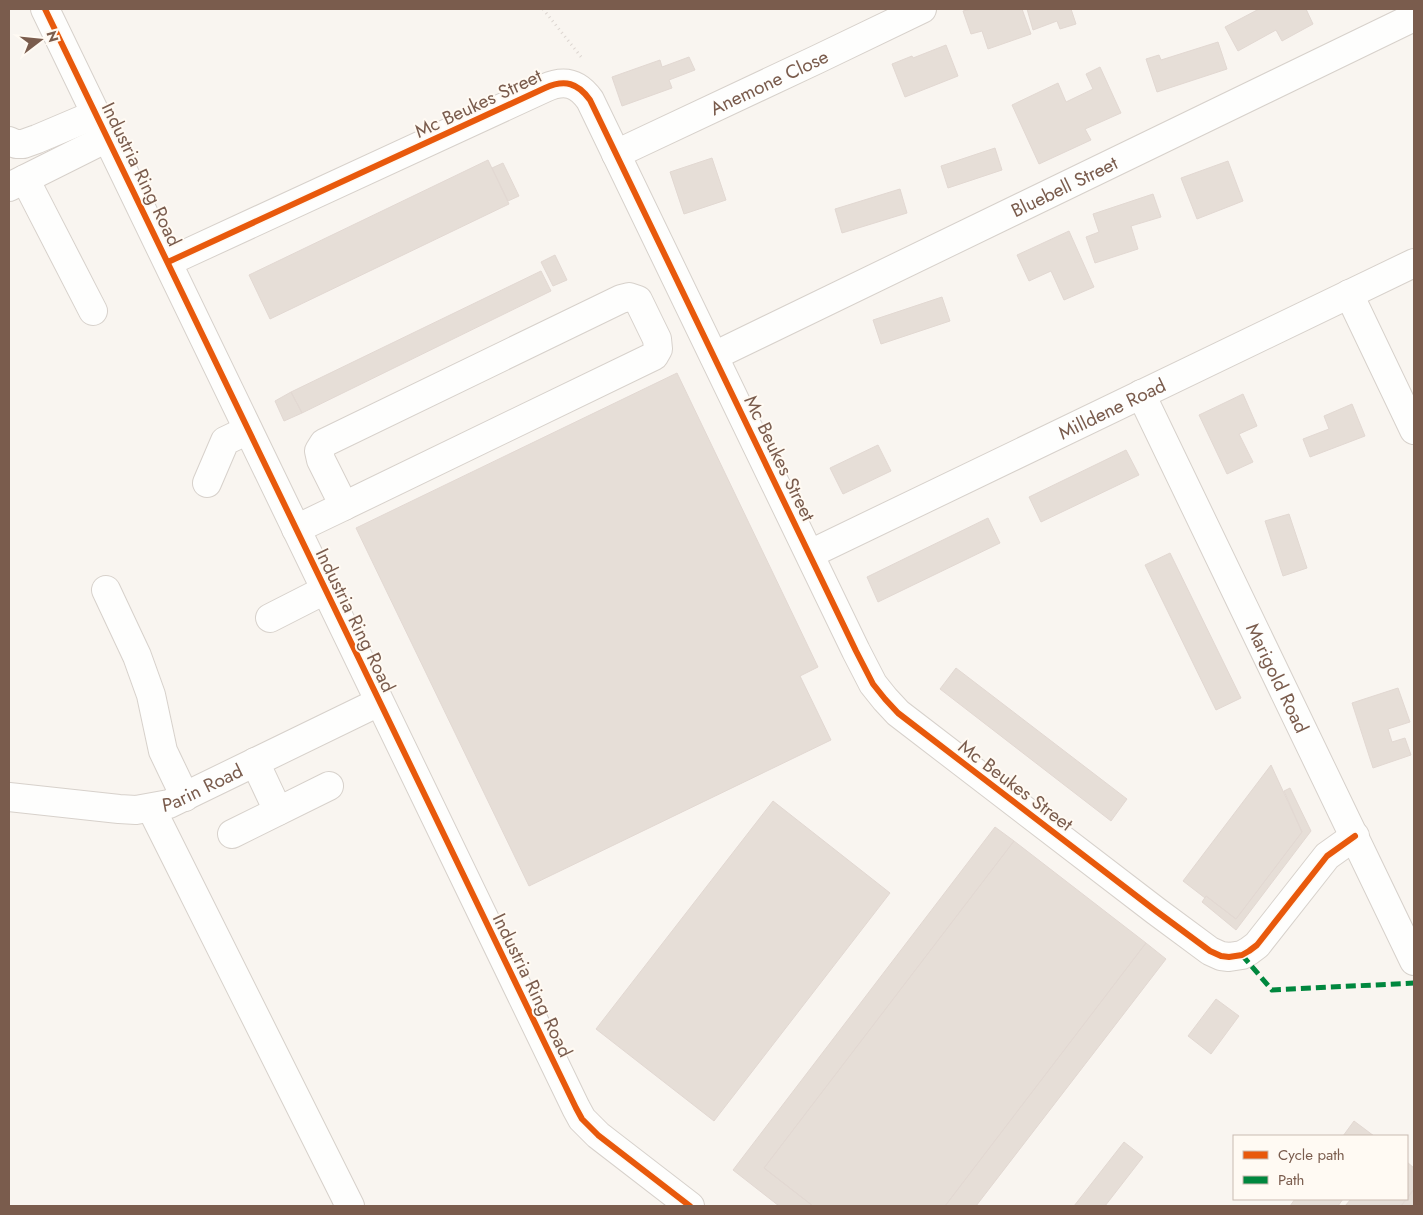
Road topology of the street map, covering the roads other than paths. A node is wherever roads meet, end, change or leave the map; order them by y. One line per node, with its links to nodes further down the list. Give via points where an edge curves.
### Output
1 (45, 9): 4 (street, Industria Ring Road)
2 (922, 9): 7 (street, Anemone Close)
3 (1414, 17): 13 (street, Bluebell Street)
4 (96, 114): 5 (street, Industria Ring Road); 6 (street, via 23,144)
5 (107, 138): 8 (street); 9 (street, Industria Ring Road)
6 (9, 142)
7 (616, 154): 9 (street, Mc Beukes Street, via 585,93 572,85 556,84); 13 (street, Mc Beukes Street)
8 (17, 183): 12 (street)
9 (168, 262): 15 (street, Industria Ring Road)
10 (1414, 263): 11 (street, Milldene Road)
11 (1349, 294): 14 (street, Milldene Road); 16 (street)
12 (93, 311)
13 (714, 356): 20 (street, Mc Beukes Street)
14 (1141, 394): 20 (street, Milldene Road); 32 (street, Marigold Road)
15 (248, 430): 17 (street, via 225,441); 19 (street, Industria Ring Road)
16 (1414, 430)
17 (207, 483)
18 (344, 506): 18 (street, via 321,460 320,451 324,443 621,299 638,300 657,339 658,349 654,356); 19 (street)
19 (296, 529): 22 (street, Industria Ring Road)
20 (810, 554): 32 (street, Mc Beukes Street, via 873,684 898,713 1210,951 1229,957 1242,955 1257,945 1327,856)
21 (106, 590): 28 (street, via 137,656 151,695 163,751)
22 (325, 590): 23 (street); 24 (street, Industria Ring Road)
23 (270, 618)
24 (379, 702): 25 (street, Parin Road); 35 (street, Industria Ring Road, via 582,1119 598,1136)
25 (254, 762): 28 (street, Parin Road); 30 (street)
26 (329, 786): 30 (street)
27 (9, 797): 29 (street, Parin Road, via 119,809)
28 (184, 797): 29 (street, Parin Road)
29 (151, 808): 34 (street)
30 (278, 811): 31 (street)
31 (232, 834)
32 (1355, 836): 33 (street, Marigold Road)
33 (1414, 961)
34 (350, 1206)
35 (690, 1206)

